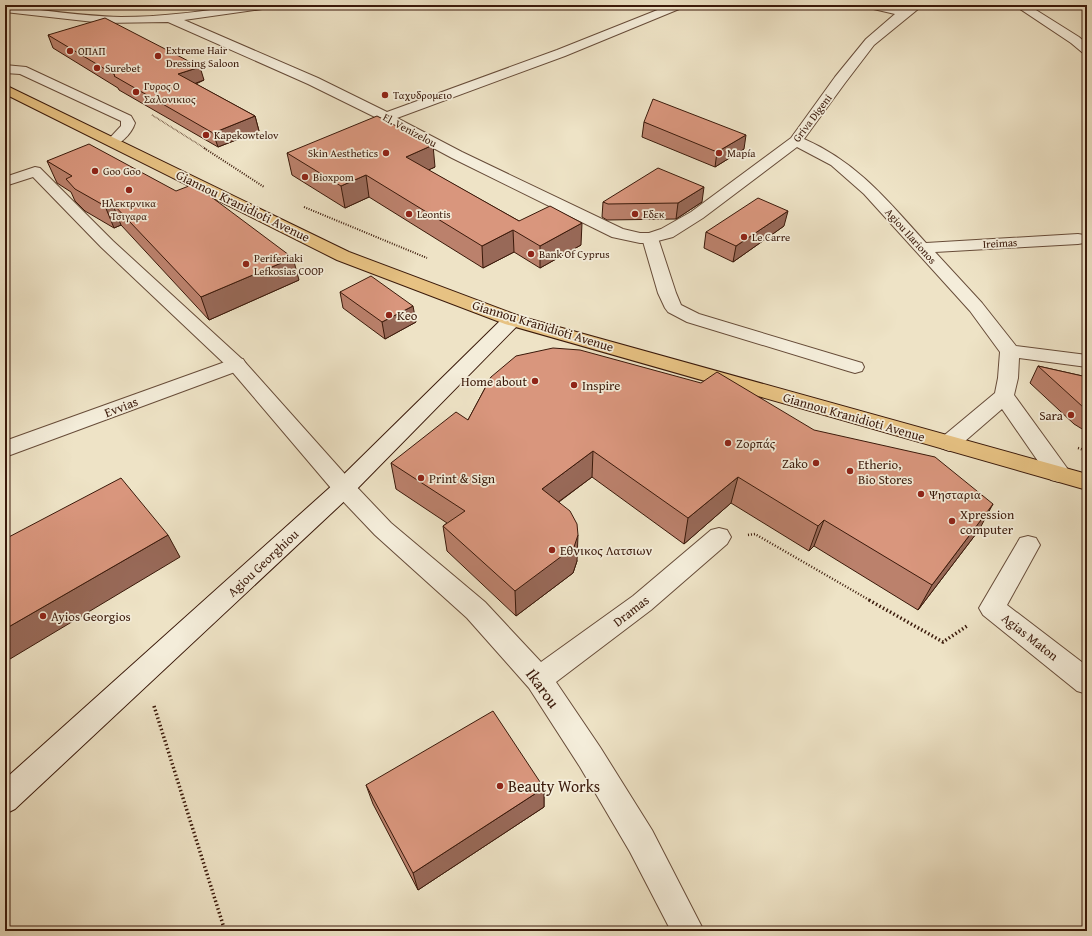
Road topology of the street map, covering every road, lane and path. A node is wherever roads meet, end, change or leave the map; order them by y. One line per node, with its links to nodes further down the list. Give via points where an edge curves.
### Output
1 (269, 5): 8 (street)
2 (680, 5): 13 (street, via 561,53)
3 (869, 5): 7 (street)
4 (917, 5): 7 (street, Griva Digeni)
5 (1020, 5): 9 (street)
6 (8, 10): 8 (street, via 105,19)
7 (904, 14): 14 (street, Griva Digeni, via 870,42)
8 (171, 18): 13 (street, El. Venizelou, via 313,81)
9 (1087, 50)
10 (5, 69): 15 (lane, via 22,70 126,119 127,127)
11 (5, 89): 15 (main road, Giannou Kranidioti Avenue)
12 (149, 113): 17 (path)
13 (386, 117): 19 (street, El. Venizelou, via 457,155 618,233)
14 (796, 141): 19 (street, Griva Digeni, via 697,215 667,233); 21 (street, Agiou Ilarionos, via 835,160 852,174)
15 (113, 142): 23 (main road, Giannou Kranidioti Avenue, via 343,256)
16 (5, 182): 26 (lane, via 35,171 107,244)
17 (265, 188)
18 (299, 204): 22 (path)
19 (650, 238): 27 (lane, via 674,308 693,318)
20 (1078, 240): 21 (street, Ireimas)
21 (922, 248): 24 (street, Agiou Ilarionos, via 976,307)
22 (427, 259)
23 (512, 320): 30 (main road, Giannou Kranidioti Avenue); 35 (street, Agiou Georghiou)
24 (1010, 352): 25 (street); 28 (street)
25 (1087, 361)
26 (236, 364): 31 (street, Evvias); 35 (lane)
27 (855, 367)
28 (1004, 396): 29 (street); 30 (street)
29 (1032, 436): 32 (path); 33 (street)
30 (949, 443): 33 (main road, Giannou Kranidioti Avenue)
31 (5, 449)
32 (1087, 451)
33 (1059, 474): 34 (main road, Giannou Kranidioti Avenue)
34 (1087, 482)
35 (344, 488): 39 (street, Agiou Georghiou); 40 (street, Ikarou, via 383,529 476,610)
36 (719, 537): 38 (path, via 755,534 943,642); 40 (street, Dramas, via 642,603)
37 (1028, 545): 38 (street, Agias Maton)
38 (992, 608): 41 (street, Agias Maton)
39 (144, 673): 42 (street, Agiou Georghiou); 43 (path)
40 (538, 679): 44 (street, Ikarou, via 641,840)
41 (1087, 682)
42 (5, 799)
43 (225, 931)
44 (688, 931)

